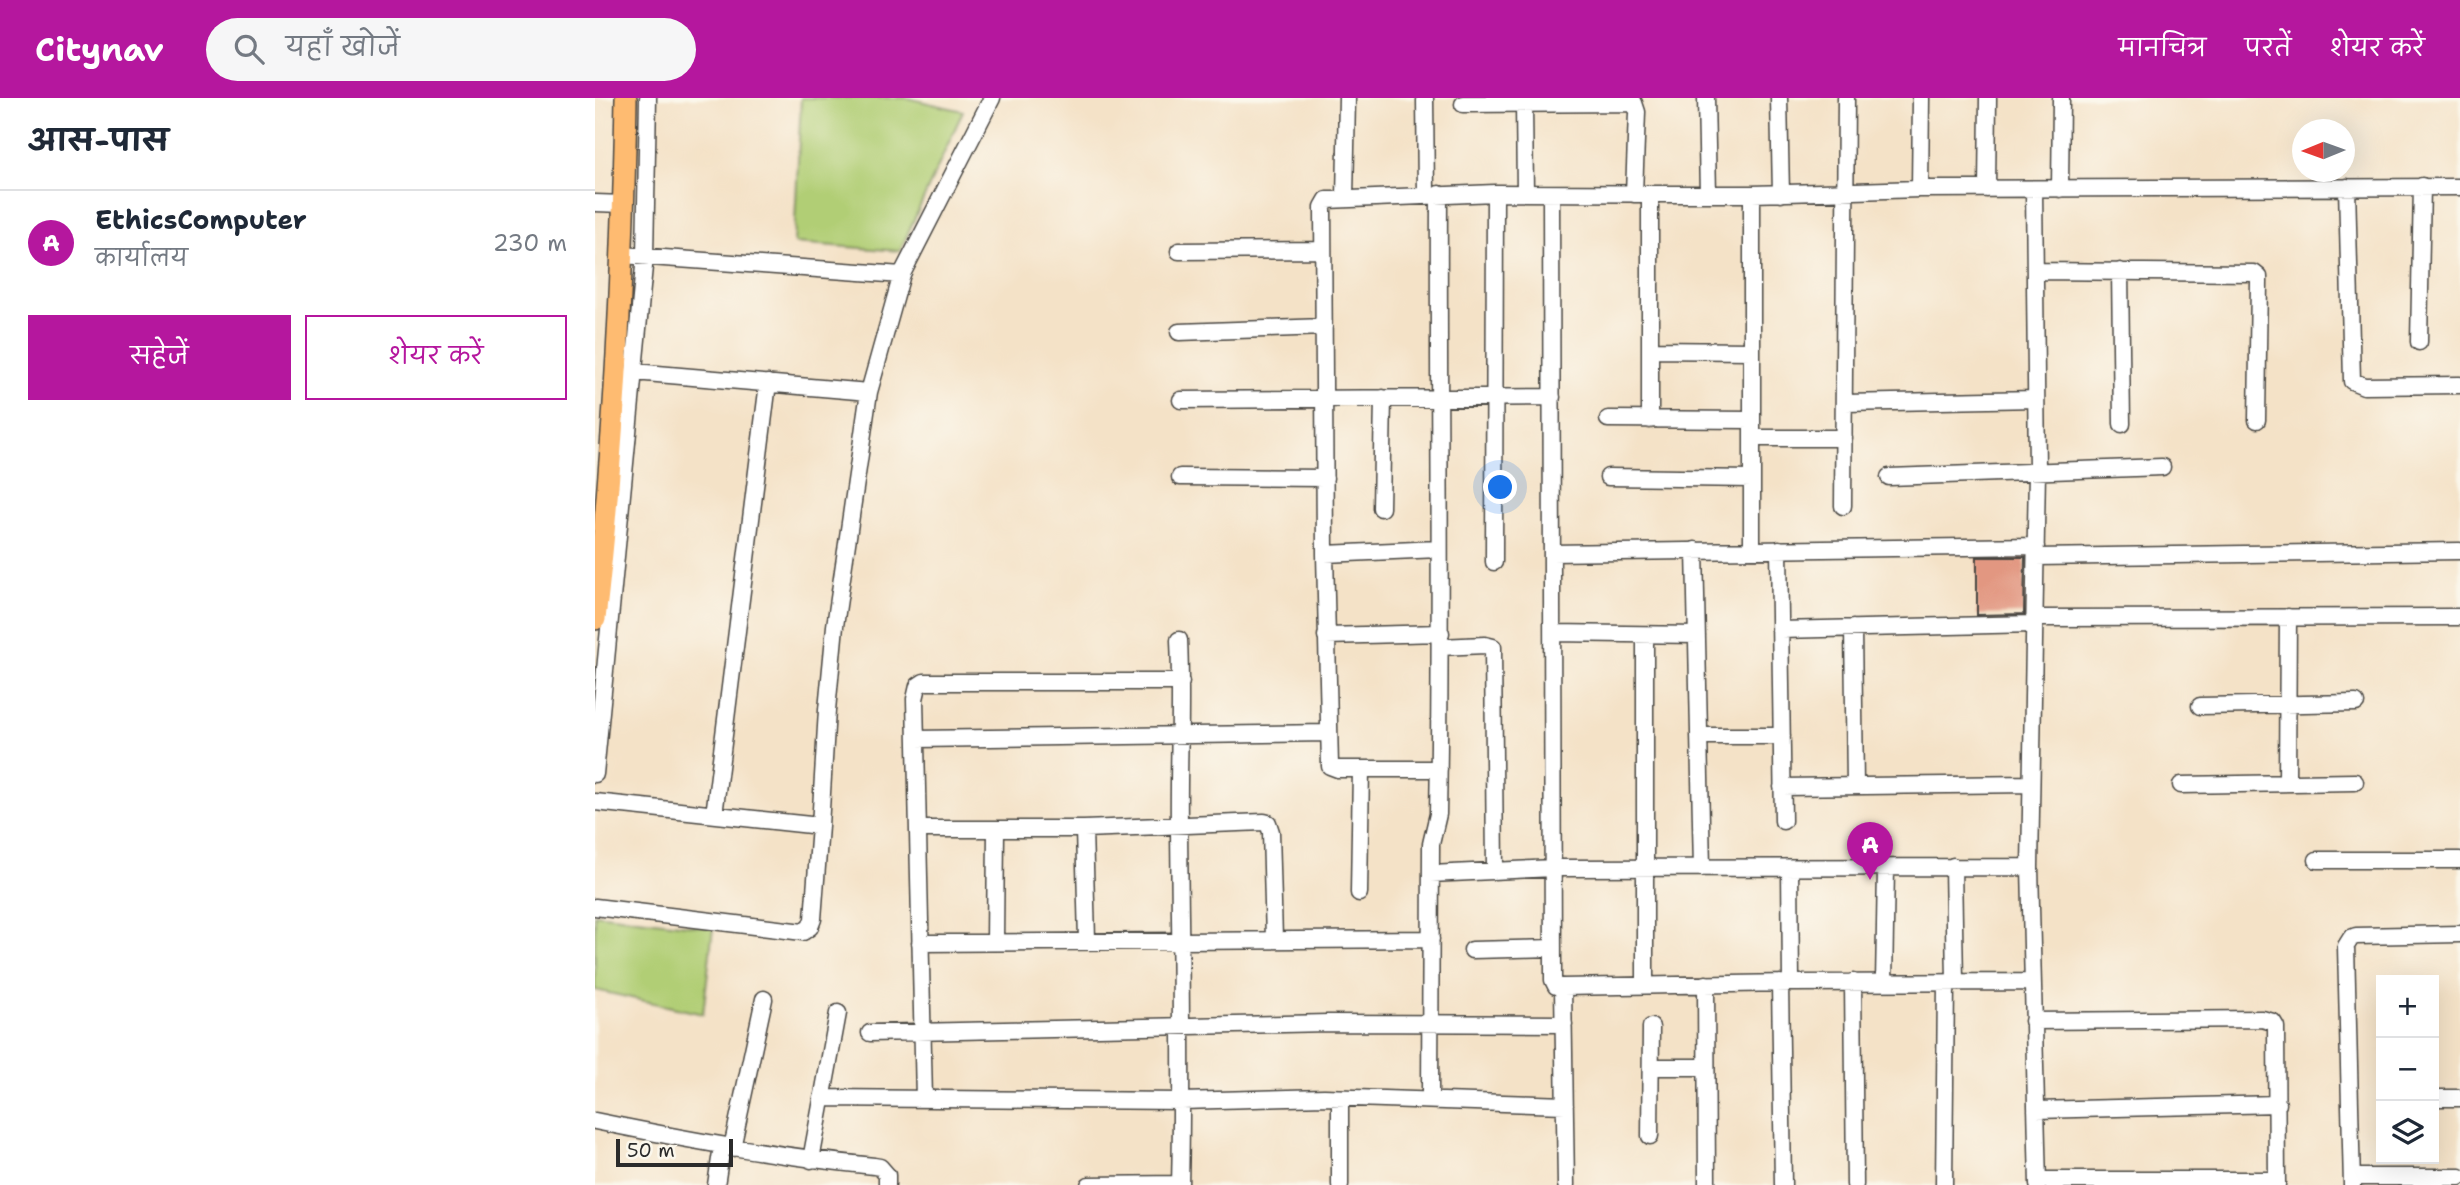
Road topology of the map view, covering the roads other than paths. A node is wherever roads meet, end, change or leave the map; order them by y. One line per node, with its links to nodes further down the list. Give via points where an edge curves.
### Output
1 (626, 98): 33 (main road)
2 (648, 98): 37 (street)
3 (1347, 98): 31 (street)
4 (1425, 98): 30 (street)
5 (1706, 98): 27 (street)
6 (1779, 98): 29 (street)
7 (1846, 98): 22 (street)
8 (1921, 98): 18 (street)
9 (1988, 98): 21 (street)
10 (2060, 98): 20 (street)
11 (988, 99): 40 (street)
12 (1634, 101): 14 (street); 26 (street)
13 (1463, 104): 14 (street)
14 (1524, 104): 24 (street)
15 (2347, 187): 16 (street); 20 (street); 48 (street, via 2352,381 2364,386)
16 (2422, 187): 17 (street); 43 (street)
17 (2460, 187)
18 (1920, 189): 21 (street); 22 (street)
19 (2034, 189): 20 (street); 21 (street); 38 (street)
20 (2060, 189)
21 (1987, 190)
22 (1844, 191): 29 (street); 57 (street)
23 (1495, 193): 24 (street); 30 (street); 53 (street)
24 (1525, 193): 25 (street)
25 (1551, 194): 26 (street); 50 (street)
26 (1642, 194): 27 (street); 44 (street)
27 (1708, 194): 28 (street)
28 (1752, 194): 29 (street); 45 (street)
29 (1780, 194)
30 (1432, 195): 31 (street); 54 (street)
31 (1345, 198): 34 (street, via 1323,203)
32 (595, 203): 33 (street)
33 (624, 204): 36 (main road)
34 (1323, 250): 35 (street); 41 (street)
35 (1179, 251)
36 (622, 255): 37 (street); 72 (main road)
37 (645, 256): 40 (street); 46 (street)
38 (2035, 271): 39 (street); 55 (street)
39 (2120, 271): 61 (street, via 2248,272 2259,277); 62 (street)
40 (902, 275): 49 (street)
41 (1324, 327): 42 (street); 51 (street)
42 (1179, 332)
43 (2419, 342)
44 (1650, 350): 45 (street); 59 (street)
45 (1752, 351): 60 (street)
46 (634, 372): 47 (street); 108 (street)
47 (768, 383): 49 (street); 116 (street)
48 (2460, 385)
49 (869, 392): 118 (street, via 835,626)
50 (1552, 397): 53 (street); 81 (street)
51 (1325, 398): 52 (street); 56 (street); 70 (street)
52 (1383, 398): 54 (street); 74 (street)
53 (1493, 398): 54 (street); 83 (street)
54 (1438, 399): 75 (street)
55 (2036, 399): 57 (street); 66 (street)
56 (1181, 400)
57 (1845, 403): 63 (street)
58 (1608, 419): 59 (street)
59 (1650, 419): 60 (street)
60 (1752, 420): 64 (street)
61 (2257, 420)
62 (2122, 424)
63 (1844, 438): 64 (street); 73 (street)
64 (1752, 439): 71 (street)
65 (2162, 467): 66 (street)
66 (2037, 471): 69 (street); 80 (street)
67 (1180, 477): 70 (street)
68 (1608, 477): 71 (street)
69 (1889, 477)
70 (1325, 478): 82 (street)
71 (1752, 479): 76 (street)
72 (601, 506): 84 (main road)
73 (1843, 506)
74 (1381, 508)
75 (1439, 549): 82 (street); 96 (street)
76 (1752, 549): 77 (street); 78 (street)
77 (1779, 549): 80 (street); 90 (street)
78 (1695, 550): 81 (street); 93 (street)
79 (2460, 551): 80 (street)
80 (2036, 552): 88 (street)
81 (1552, 553): 91 (street)
82 (1325, 554): 94 (street)
83 (1494, 562)
84 (595, 613): 87 (main road)
85 (2288, 617): 86 (street); 88 (street); 99 (street)
86 (2460, 617)
87 (595, 619)
88 (2034, 621): 89 (street); 111 (street)
89 (1853, 628): 90 (street); 113 (street)
90 (1780, 629): 104 (street)
91 (1553, 633): 92 (street); 127 (street)
92 (1645, 635): 93 (street); 131 (street)
93 (1696, 635): 103 (street)
94 (1326, 636): 96 (street); 101 (street)
95 (1179, 640): 97 (street)
96 (1441, 640): 107 (street); 132 (street, via 1493,647)
97 (1181, 682): 102 (street); 105 (street, via 923,682 916,692)
98 (2356, 703): 99 (street)
99 (2288, 704): 100 (street); 110 (street)
100 (2200, 706)
101 (1328, 733): 102 (street); 106 (street, via 1330,766)
102 (1179, 736): 105 (street); 119 (street)
103 (1699, 736): 104 (street); 128 (street)
104 (1782, 736): 114 (street)
105 (916, 739): 122 (street)
106 (1361, 769): 107 (street); 134 (street)
107 (1439, 769): 133 (street)
108 (595, 774)
109 (2355, 782): 110 (street)
110 (2287, 783): 112 (street)
111 (2031, 784): 113 (street); 126 (street)
112 (2181, 785)
113 (1855, 786): 114 (street)
114 (1782, 788): 117 (street)
115 (595, 802): 116 (street)
116 (714, 815): 118 (street)
117 (1783, 821)
118 (820, 826): 135 (street, via 813,919 803,932)
119 (1179, 826): 121 (street); 137 (street, via 1268,823 1272,832); 140 (street)
120 (996, 829): 121 (street); 122 (street); 141 (street)
121 (1084, 829): 139 (street)
122 (918, 830): 142 (street)
123 (2317, 860): 124 (street)
124 (2460, 860)
125 (1953, 866): 126 (street); 130 (street); 149 (street)
126 (2030, 867): 147 (street)
127 (1554, 868): 131 (street); 132 (street); 143 (street)
128 (1702, 868): 129 (street); 131 (street)
129 (1790, 868): 130 (street); 148 (street)
130 (1886, 868): 146 (street)
131 (1645, 869): 151 (street)
132 (1495, 871): 133 (street)
133 (1431, 874): 138 (street)
134 (1359, 893)
135 (595, 907)
136 (2460, 934): 179 (street, via 2356,936 2346,946)
137 (1274, 939): 138 (street); 140 (street)
138 (1431, 939): 156 (street)
139 (1087, 940): 140 (street); 141 (street)
140 (1181, 940): 159 (street)
141 (995, 942): 142 (street)
142 (920, 943): 160 (street)
143 (1553, 948): 144 (street); 152 (street, via 1554,983)
144 (1472, 950)
145 (1853, 982): 146 (street); 148 (street); 190 (street)
146 (1884, 982): 149 (street)
147 (2032, 982): 149 (street); 155 (street)
148 (1786, 983): 150 (street); 189 (street)
149 (1951, 983): 191 (street)
150 (1706, 984): 151 (street); 163 (street)
151 (1645, 985): 152 (street)
152 (1563, 987): 157 (street)
153 (764, 999): 176 (street)
154 (838, 1013): 164 (street)
155 (2033, 1021): 171 (street, via 2268,1020 2276,1027); 173 (street)
156 (1431, 1023): 157 (street); 159 (street); 169 (street)
157 (1564, 1024): 172 (street)
158 (1651, 1027): 162 (street)
159 (1181, 1028): 160 (street); 170 (street)
160 (922, 1031): 161 (street); 168 (street)
161 (870, 1033)
162 (1650, 1067): 163 (street); 175 (street)
163 (1706, 1067): 188 (street)
164 (822, 1098): 168 (street); 177 (street)
165 (1340, 1098): 169 (street); 170 (street); 186 (street)
166 (2439, 1098): 167 (street)
167 (2460, 1098)
168 (924, 1099): 170 (street)
169 (1430, 1100): 172 (street)
170 (1182, 1101): 182 (street)
171 (2278, 1104): 173 (street); 180 (street)
172 (1565, 1105): 187 (street)
173 (2036, 1110): 181 (street)
174 (595, 1121): 176 (street)
175 (1650, 1136)
176 (727, 1147): 177 (street); 183 (street)
177 (811, 1160): 184 (street, via 880,1167 887,1175)
178 (2460, 1177): 179 (street)
179 (2352, 1181)
180 (2277, 1182): 181 (street)
181 (2038, 1183)
182 (1180, 1184): 185 (street)
183 (716, 1185)
184 (887, 1185)
185 (1089, 1185)
186 (1341, 1185)
187 (1566, 1185)
188 (1707, 1185)
189 (1783, 1185)
190 (1855, 1185)
191 (1944, 1185)

